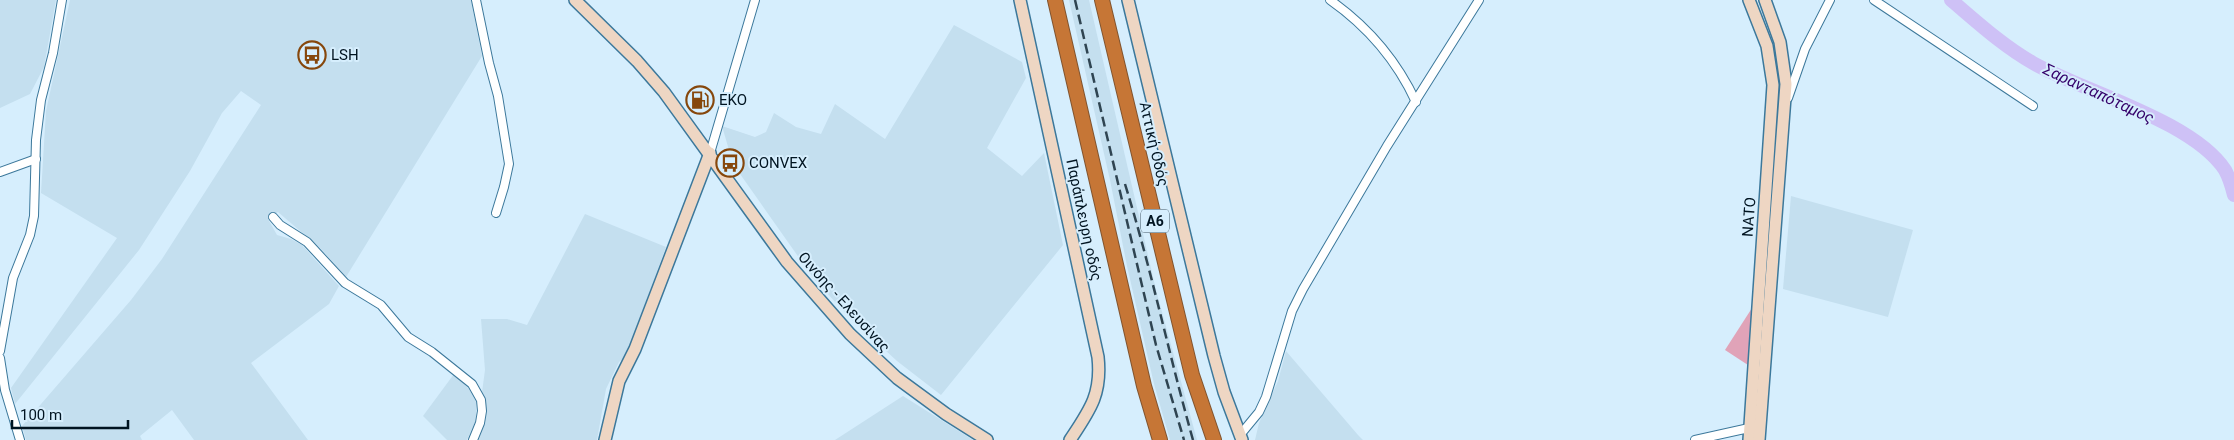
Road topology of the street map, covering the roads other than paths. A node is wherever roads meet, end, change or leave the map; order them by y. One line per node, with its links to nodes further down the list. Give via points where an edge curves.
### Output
1 (62, 0): 19 (street, via 41,100)
2 (476, 0): 21 (street, via 498,96 509,164)
3 (575, 0): 18 (main road, Οινόης - Ελευσίνας, via 637,61)
4 (755, 0): 18 (street)
5 (1020, 0): 31 (main road, Παράπλευρη οδός, via 1098,357 1100,375 1096,396)
6 (1055, 0): 32 (highway, via 1144,386)
7 (1102, 0): 33 (highway, Αττική Οδός / Α6, via 1192,376)
8 (1128, 0): 26 (main road, via 1195,280 1224,392)
9 (1330, 0): 15 (street, via 1386,52)
10 (1479, 0): 15 (street)
11 (1749, 0): 25 (main road, ΝΑΤΟ, via 1767,46 1773,85)
12 (1765, 0): 16 (main road, ΝΑΤΟ, via 1780,42)
13 (1830, 0): 16 (street, via 1805,49)
14 (1874, 0): 17 (street)
15 (1416, 102): 26 (street, via 1292,311 1268,392 1259,412)
16 (1786, 104): 35 (main road, ΝΑΤΟ)
17 (2033, 106)
18 (710, 153): 29 (main road, via 619,381); 30 (main road, Οινόης - Ελευσίνας, via 787,262 850,334 897,378)
19 (36, 159): 20 (street); 23 (street, via 34,216 14,278)
20 (0, 172)
21 (496, 213)
22 (273, 217): 28 (street, via 308,242 345,283 381,305 408,337 472,384 481,400 482,411)
23 (0, 351)
24 (0, 358): 27 (street, via 5,390)
25 (1749, 434): 34 (street)
26 (1241, 437)
27 (20, 440)
28 (473, 440)
29 (605, 440)
30 (987, 440)
31 (1070, 440)
32 (1160, 440)
33 (1214, 440)
34 (1695, 440)
35 (1759, 440)

